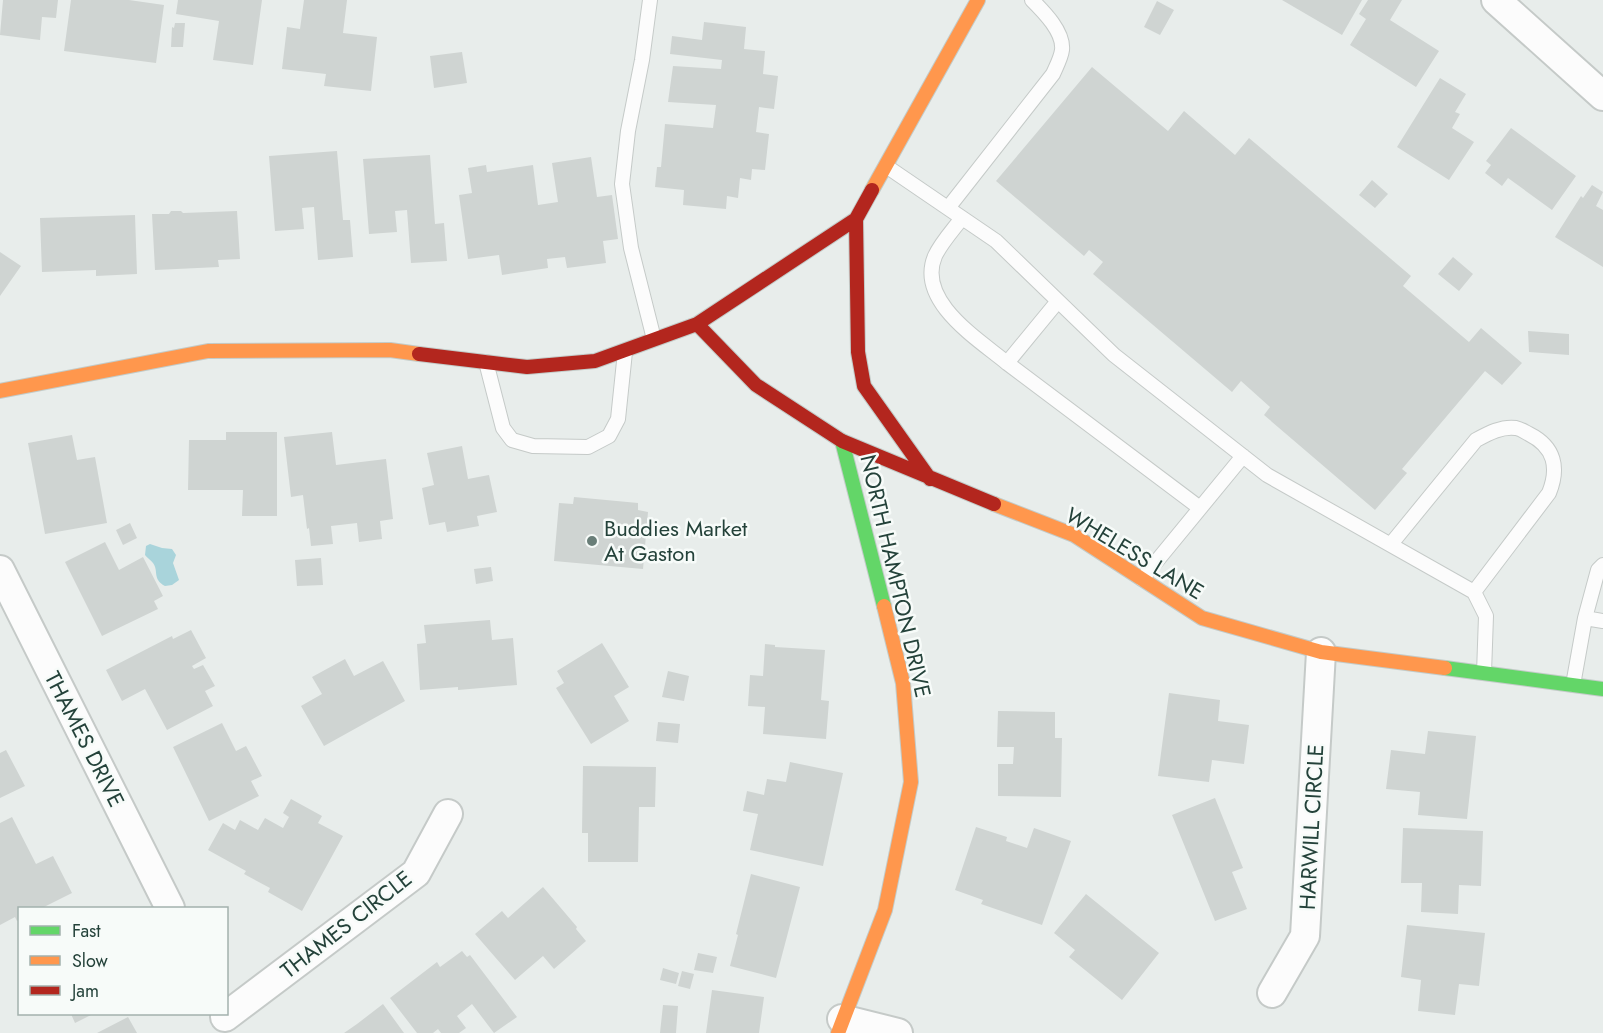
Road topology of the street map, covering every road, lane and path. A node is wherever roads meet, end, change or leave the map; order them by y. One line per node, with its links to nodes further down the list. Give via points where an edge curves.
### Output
1 (650, 0): 12 (lane, via 622,184 631,248)
2 (978, 0): 6 (street)
3 (1032, 0): 7 (lane, via 1058,33 1062,50 1053,74)
4 (1496, 0): 5 (street)
5 (1603, 96)
6 (886, 165): 7 (lane); 9 (street)
7 (948, 208): 8 (lane)
8 (962, 218): 10 (lane, via 996,241); 15 (lane, via 936,256 930,276 938,300 952,318)
9 (856, 219): 11 (street); 19 (street, via 858,352 864,386)
10 (1058, 301): 15 (lane); 18 (lane, via 1114,355)
11 (697, 324): 12 (street); 17 (street, WHELESS LANE, via 756,385)
12 (654, 339): 13 (street)
13 (625, 350): 14 (street, via 595,361 527,367); 14 (lane, via 618,419 609,436 588,447 532,446 512,440 503,428)
14 (486, 362): 16 (street, via 390,350 208,351)
15 (1007, 363): 20 (lane)
16 (0, 392)
17 (842, 441): 19 (street, WHELESS LANE); 36 (street, NORTH HAMPTON DRIVE, via 903,682 911,782 885,910)
18 (1243, 456): 20 (lane); 21 (lane, via 1267,475)
19 (930, 479): 24 (street, WHELESS LANE, via 1074,535)
20 (1200, 508): 24 (lane)
21 (1391, 544): 25 (lane); 25 (lane, via 1476,440 1494,430 1517,428 1539,439 1553,457 1555,477 1549,494)
22 (1603, 565): 26 (lane, via 1598,570)
23 (0, 570): 33 (street, THAMES DRIVE)
24 (1142, 579): 28 (street, WHELESS LANE, via 1202,618)
25 (1474, 592): 29 (lane, via 1486,616)
26 (1585, 618): 27 (lane); 30 (lane)
27 (1603, 621)
28 (1322, 652): 29 (street, WHELESS LANE); 34 (street, HARWILL CIRCLE, via 1305,936)
29 (1484, 673): 30 (street, WHELESS LANE)
30 (1573, 685): 31 (street, WHELESS LANE)
31 (1603, 689)
32 (448, 814): 35 (street, THAMES CIRCLE, via 416,873)
33 (169, 907)
34 (1272, 993)
35 (228, 1021)
36 (840, 1026): 37 (street)
37 (898, 1033)

